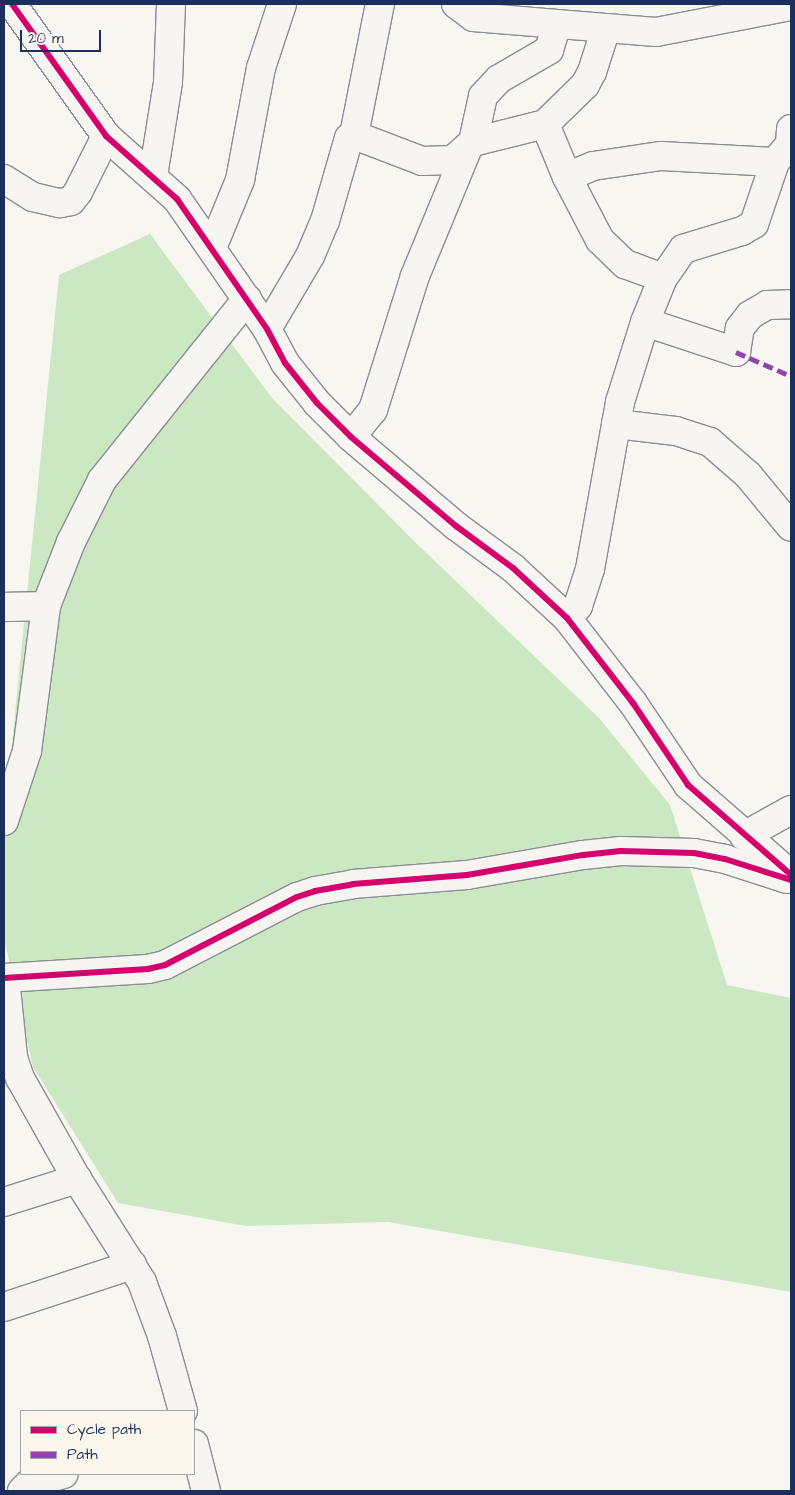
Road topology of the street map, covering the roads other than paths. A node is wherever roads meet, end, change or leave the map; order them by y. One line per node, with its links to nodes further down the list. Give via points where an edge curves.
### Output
1 (12, 4): 12 (street)
2 (171, 4): 15 (street, via 168,82)
3 (282, 4): 18 (street, via 261,68 240,180)
4 (380, 4): 11 (street)
5 (456, 4): 8 (street, via 473,17)
6 (791, 6): 7 (street)
7 (712, 11): 9 (street, via 656,32)
8 (557, 24): 9 (street); 14 (street, via 549,50 499,79 483,96)
9 (606, 28): 10 (street, via 585,85)
10 (545, 124): 14 (street); 16 (street)
11 (354, 135): 14 (street, via 422,161 453,160); 23 (street, via 346,144 325,221 310,256)
12 (106, 136): 15 (street); 17 (street, via 78,192 70,201 60,203 33,197)
13 (787, 145): 16 (street, via 661,156 593,166); 19 (street, via 754,224 742,231 682,249)
14 (470, 146): 25 (street, via 415,276 373,410)
15 (153, 176): 18 (street, via 177,199)
16 (567, 177): 19 (street, via 600,240 625,264)
17 (4, 179)
18 (212, 248): 20 (street)
19 (663, 278): 22 (street)
20 (248, 299): 23 (street); 27 (street, via 102,480 71,542)
21 (791, 304): 22 (street, via 767,305 750,315 740,328 736,352)
22 (645, 322): 24 (street)
23 (267, 329): 25 (street, via 285,363 317,403)
24 (616, 424): 26 (street, via 676,431 710,442 748,475); 29 (street, via 590,569 578,606)
25 (351, 436): 29 (street, via 456,526 513,568)
26 (791, 527)
27 (46, 606): 28 (street); 31 (street, via 27,751)
28 (4, 607)
29 (567, 618): 32 (street, via 633,703 688,786)
30 (791, 810): 32 (street)
31 (4, 821)
32 (744, 836): 33 (street)
33 (791, 875)
34 (791, 880): 35 (street, via 725,859 694,854 621,851 583,855 467,875 353,884 315,891 297,896 165,965 148,969)
35 (4, 978): 36 (street, via 13,1057 20,1078)
36 (77, 1179): 37 (street); 38 (street)
37 (4, 1202)
38 (132, 1265): 39 (street); 40 (street, via 162,1336)
39 (4, 1307)
40 (184, 1410)
41 (195, 1450): 44 (street)
42 (60, 1475): 43 (street, via 29,1484)
43 (22, 1491)
44 (206, 1491)

